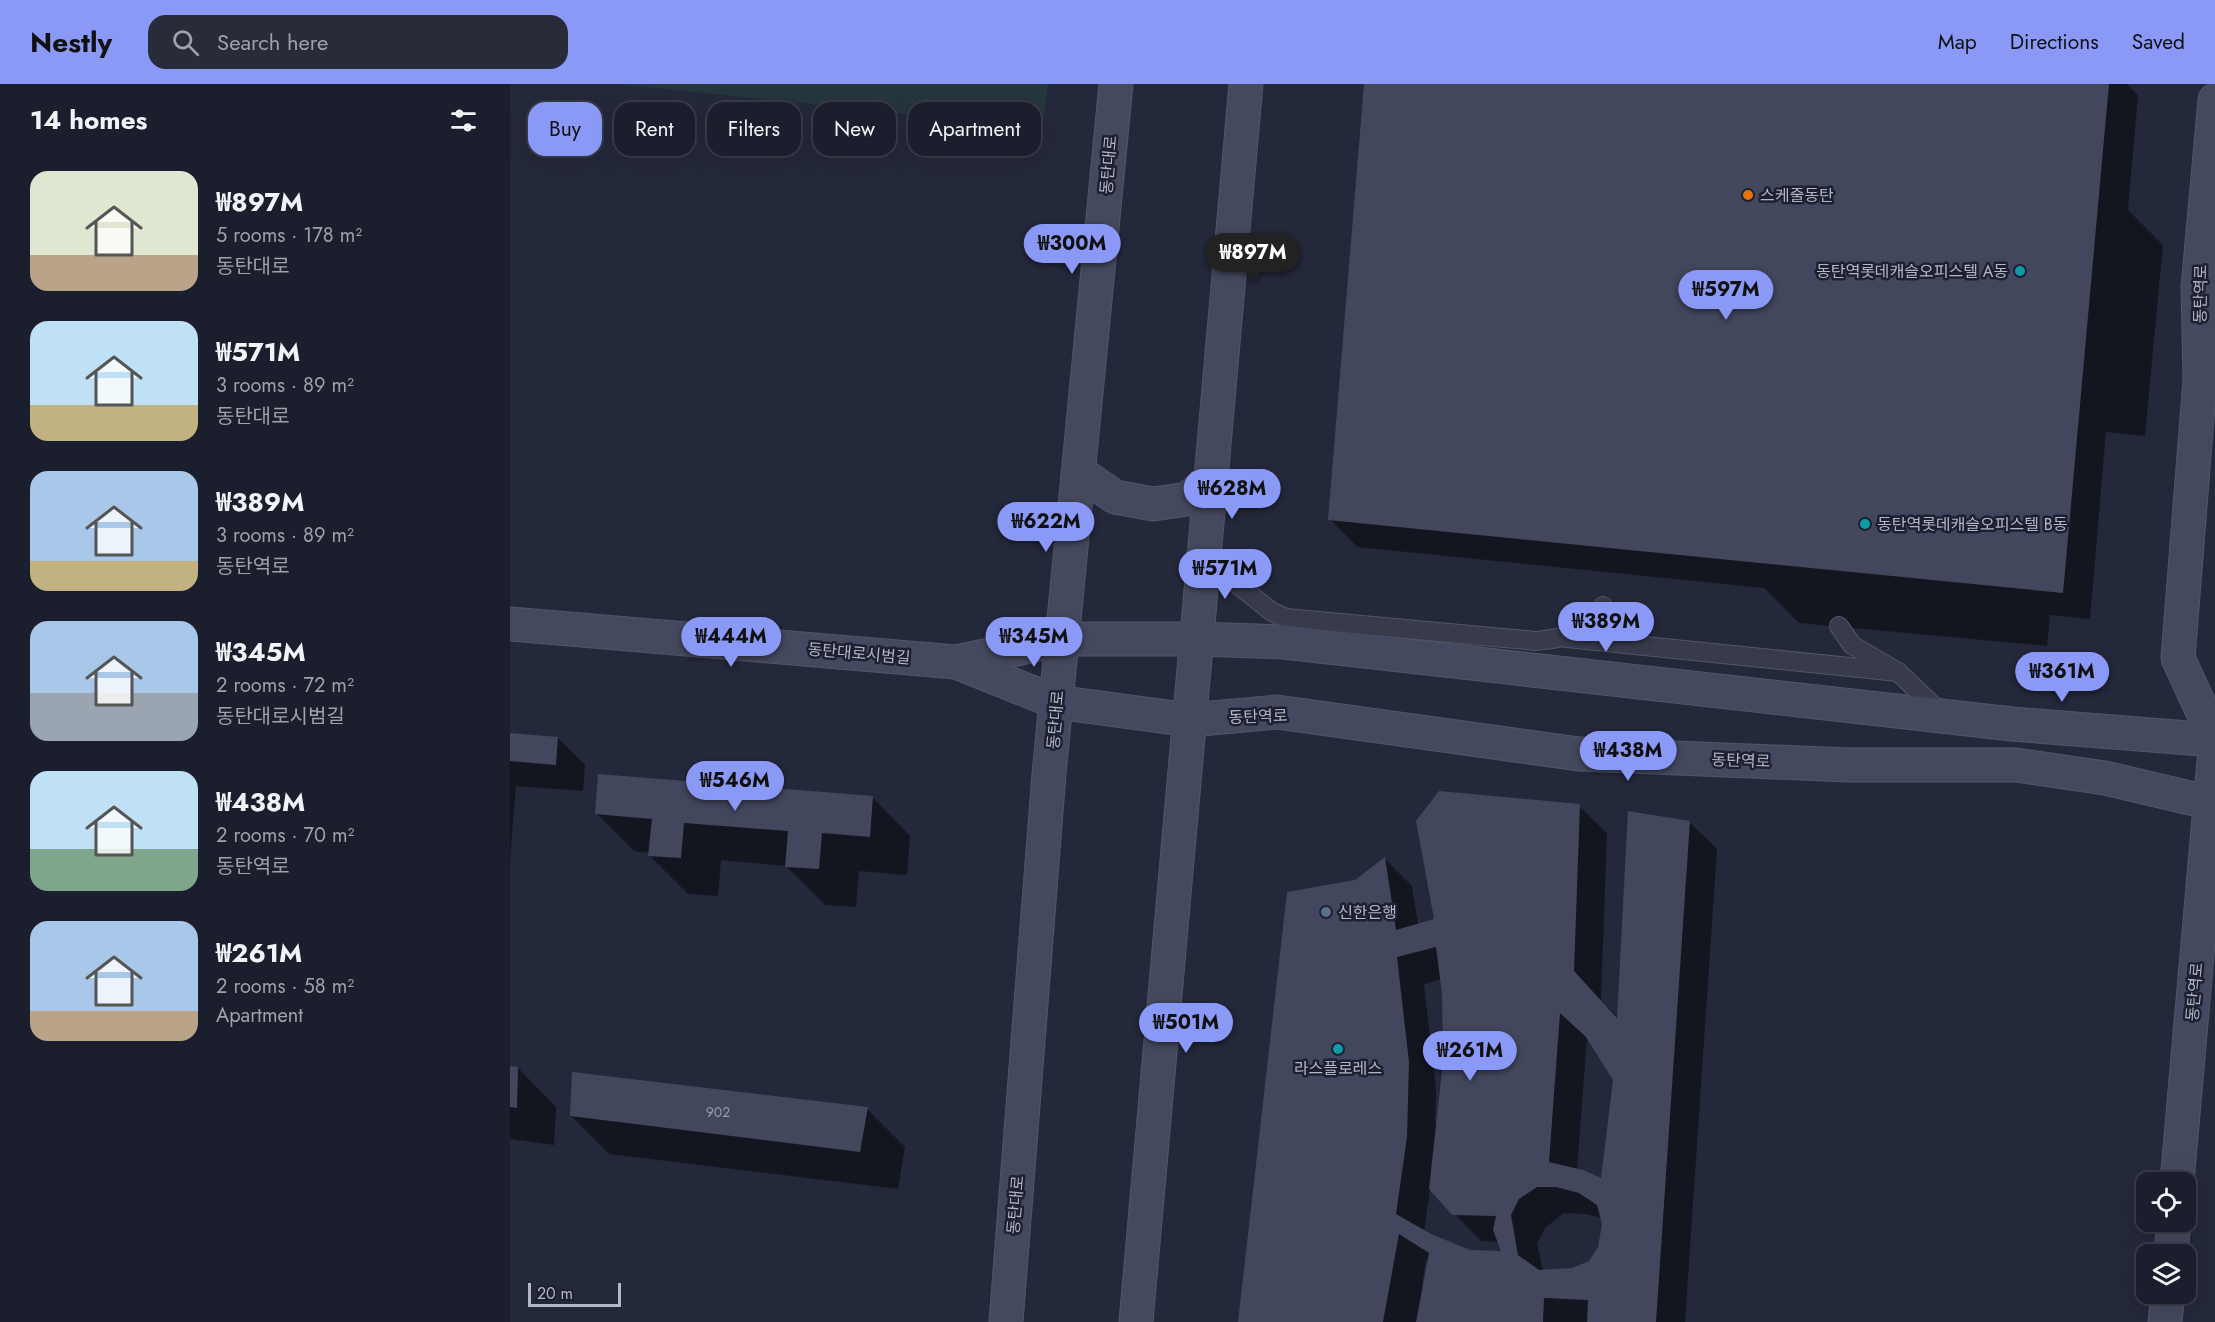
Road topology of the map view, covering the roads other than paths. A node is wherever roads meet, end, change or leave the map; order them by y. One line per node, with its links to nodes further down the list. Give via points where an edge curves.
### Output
1 (1116, 84): 6 (street, 동탄대로)
2 (1246, 84): 7 (street)
3 (2215, 100): 5 (street, 동탄역로, via 2198,287)
4 (2215, 326): 5 (lane, 동탄역로)
5 (2200, 380): 8 (street, 동탄역로)
6 (1079, 472): 7 (street, via 1115,496 1153,504 1188,499); 14 (street, 동탄대로)
7 (1210, 479): 9 (street)
8 (2204, 484): 22 (street, 동탄역로, via 2178,658)
9 (1203, 557): 13 (lane, via 1272,612 1286,618 1536,641); 15 (street)
10 (1603, 606): 13 (lane, via 1588,626)
11 (510, 624): 16 (street, 동탄대로시범길)
12 (1839, 626): 17 (lane, via 1852,645)
13 (1567, 638): 17 (lane)
14 (1062, 639): 15 (street, 동탄대로시범길); 16 (street, 동탄대로시범길); 18 (street, 동탄대로)
15 (1196, 639): 19 (street, 동탄대로시범길, via 1284,642); 20 (street)
16 (956, 662): 18 (street, 동탄대로시범길)
17 (1898, 672): 19 (lane)
18 (1056, 702): 20 (street, 동탄역로); 28 (street, 동탄대로)
19 (1946, 717): 21 (street, 동탄대로시범길)
20 (1190, 720): 24 (street, 동탄역로, via 1277,712 1579,754 1849,765); 29 (street)
21 (2012, 724): 22 (street, 동탄대로시범길); 24 (street, via 2018,737)
22 (2215, 740)
23 (2215, 750): 25 (street, 동탄역로)
24 (2016, 765): 25 (street, 동탄역로, via 2105,778)
25 (2213, 803): 26 (street, 동탄역로)
26 (2178, 1172)
27 (2167, 1304): 30 (street)
28 (1006, 1322)
29 (1136, 1322)
30 (2165, 1322)

